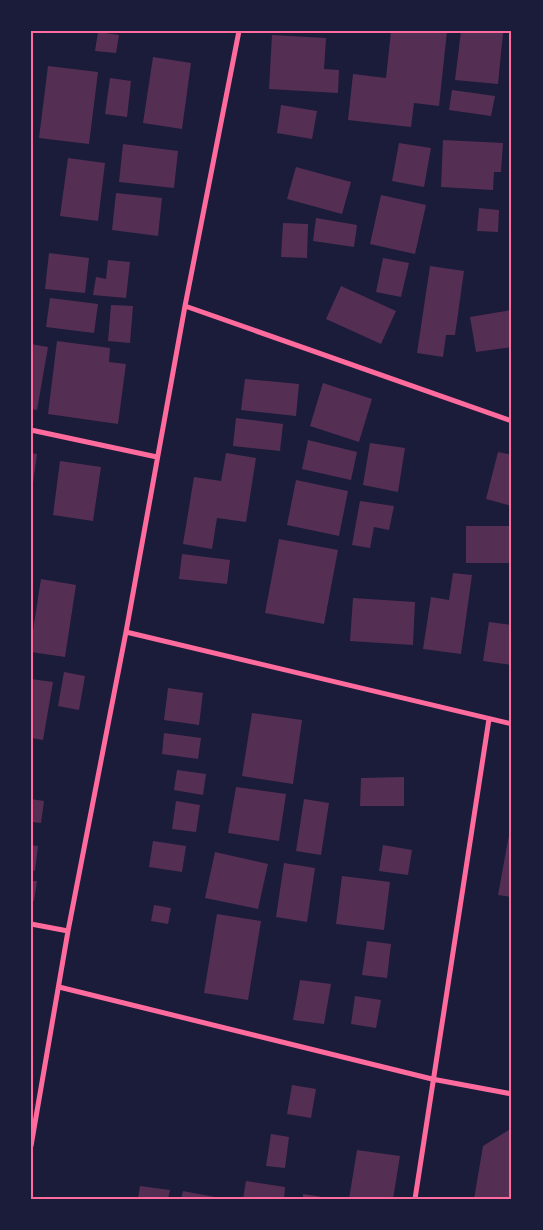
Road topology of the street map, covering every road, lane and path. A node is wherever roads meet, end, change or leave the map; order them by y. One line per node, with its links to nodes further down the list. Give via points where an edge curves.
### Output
1 (239, 31): 2 (street)
2 (184, 306): 3 (street); 5 (street)
3 (512, 421)
4 (31, 430): 5 (street)
5 (157, 457): 6 (street)
6 (126, 632): 7 (street); 10 (street)
7 (489, 719): 8 (street); 12 (street)
8 (512, 724)
9 (31, 924): 10 (street)
10 (68, 931): 11 (street)
11 (59, 987): 12 (street); 14 (street)
12 (432, 1079): 13 (street); 15 (street)
13 (512, 1094)
14 (31, 1146)
15 (415, 1199)

